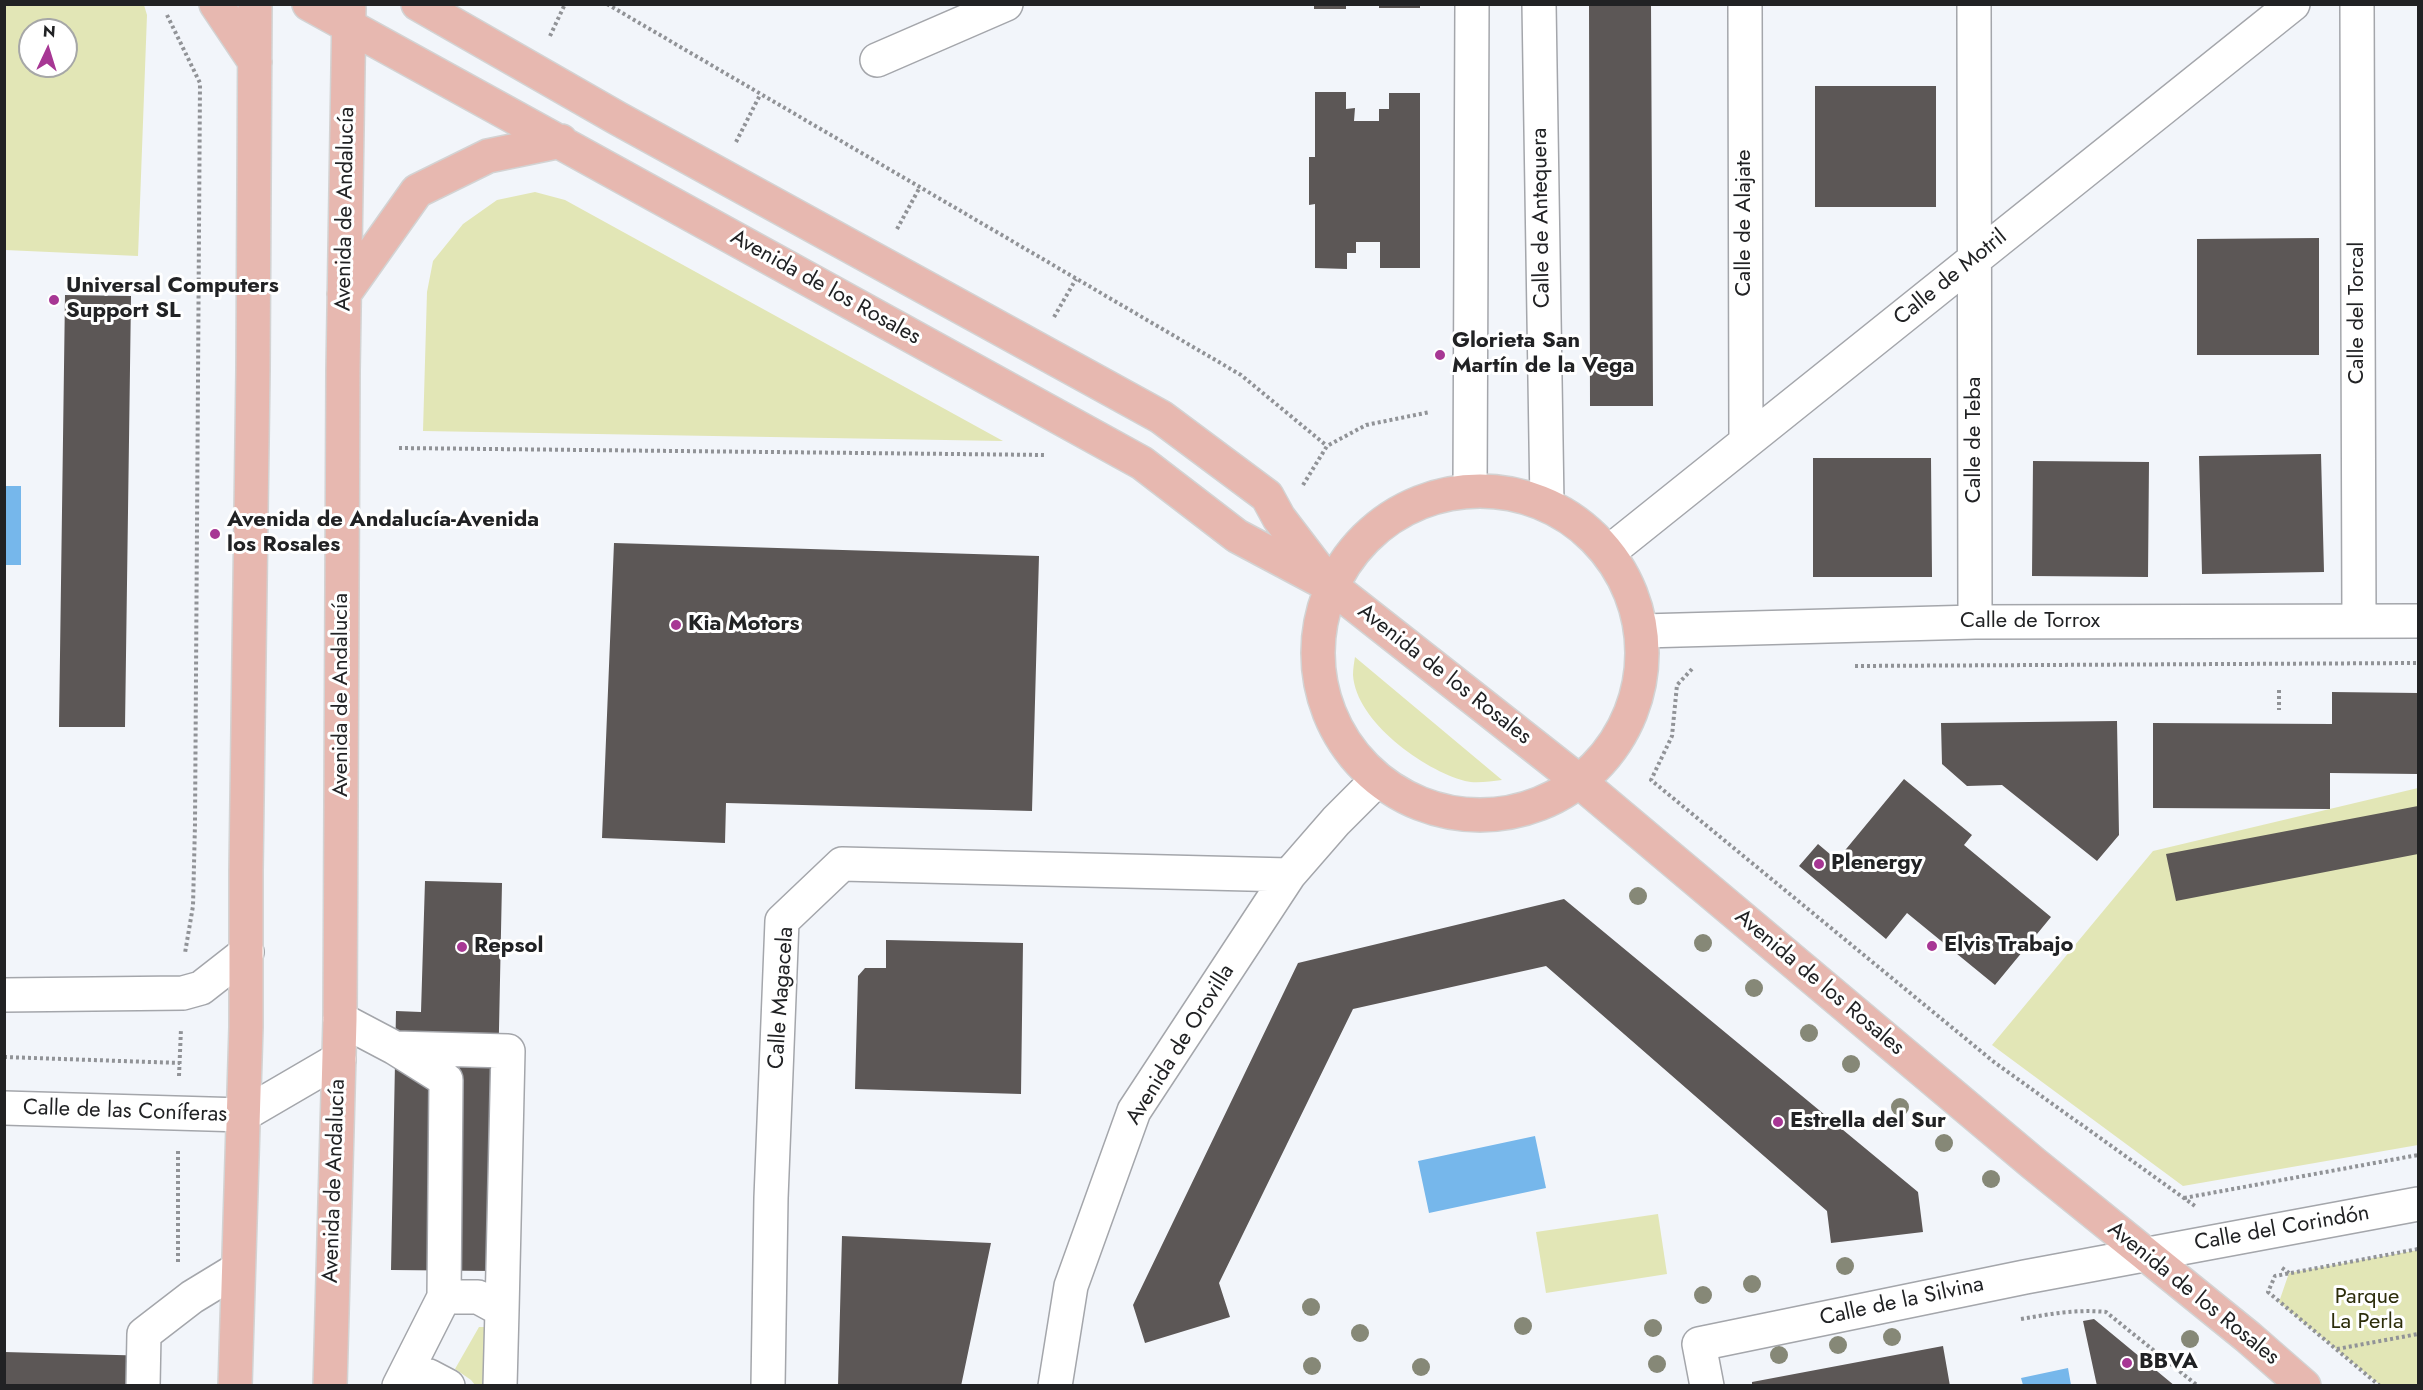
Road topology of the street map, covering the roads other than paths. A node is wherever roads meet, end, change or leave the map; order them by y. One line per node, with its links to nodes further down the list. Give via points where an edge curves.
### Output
1 (216, 4): 14 (main road)
2 (255, 4): 14 (main road)
3 (309, 4): 12 (main road, Avenida de los Rosales)
4 (418, 4): 22 (main road, Avenida de los Rosales, via 1161,417 1267,496)
5 (1006, 4): 13 (street)
6 (1472, 4): 19 (street)
7 (1539, 4): 20 (street, Calle de Antequera)
8 (1744, 4): 18 (street, Calle de Alajate)
9 (1974, 4): 16 (street, Calle de Teba)
10 (2293, 4): 16 (street, Calle de Motril)
11 (2357, 4): 23 (street, Calle del Torcal)
12 (350, 16): 15 (main road, Avenida de los Rosales); 17 (main road, Avenida de Andalucía)
13 (877, 60)
14 (255, 62): 30 (main road)
15 (561, 141): 17 (main road, via 488,156 417,191); 22 (main road, Avenida de los Rosales, via 1142,463 1237,536)
16 (1976, 259): 18 (street, Calle de Motril); 25 (street, Calle de Teba)
17 (344, 294): 32 (main road, Avenida de Andalucía)
18 (1746, 442): 21 (street, Calle de Motril)
19 (1470, 490): 20 (main road, via 1509,493); 22 (main road, via 1427,499 1387,518 1354,549)
20 (1547, 504): 21 (main road, via 1580,525)
21 (1609, 552): 26 (main road, via 1631,590)
22 (1331, 586): 27 (main road, via 1317,638 1320,691 1342,740); 28 (main road, Avenida de los Rosales)
23 (2359, 621): 24 (street, Calle de Torrox); 25 (street, Calle de Torrox)
24 (2418, 621)
25 (1975, 622): 26 (street, Calle de Torrox)
26 (1642, 632): 28 (main road, via 1640,688 1618,741)
27 (1377, 780): 28 (main road, via 1425,807 1478,816 1532,808); 29 (street, Avenida de Orovilla)
28 (1580, 782): 38 (main road, Avenida de los Rosales)
29 (1289, 875): 48 (street, Calle Magacela, via 842,864 782,921); 49 (street, Avenida de Orovilla, via 1134,1111 1071,1286)
30 (247, 952): 31 (street, via 201,988 183,993); 36 (main road)
31 (4, 994)
32 (340, 1019): 33 (street); 34 (main road, Avenida de Andalucía)
33 (395, 1048): 40 (street, via 446,1080); 41 (street, via 508,1051)
34 (339, 1059): 36 (street, Calle de las Coníferas); 45 (main road, Avenida de Andalucía)
35 (4, 1108): 36 (street, Calle de las Coníferas)
36 (243, 1115): 39 (main road)
37 (2418, 1204): 38 (street, Calle del Corindón)
38 (2146, 1254): 50 (street, Calle de la Silvina, via 1699,1344); 51 (main road, Avenida de los Rosales)
39 (238, 1269): 43 (street, via 192,1297 144,1334); 44 (main road)
40 (444, 1297): 41 (street, via 478,1297); 42 (street)
41 (502, 1310): 47 (street)
42 (402, 1380): 46 (street, via 429,1376)
43 (143, 1386)
44 (235, 1386)
45 (330, 1386)
46 (448, 1386)
47 (500, 1386)
48 (768, 1386)
49 (1055, 1386)
50 (1707, 1386)
51 (2304, 1386)

